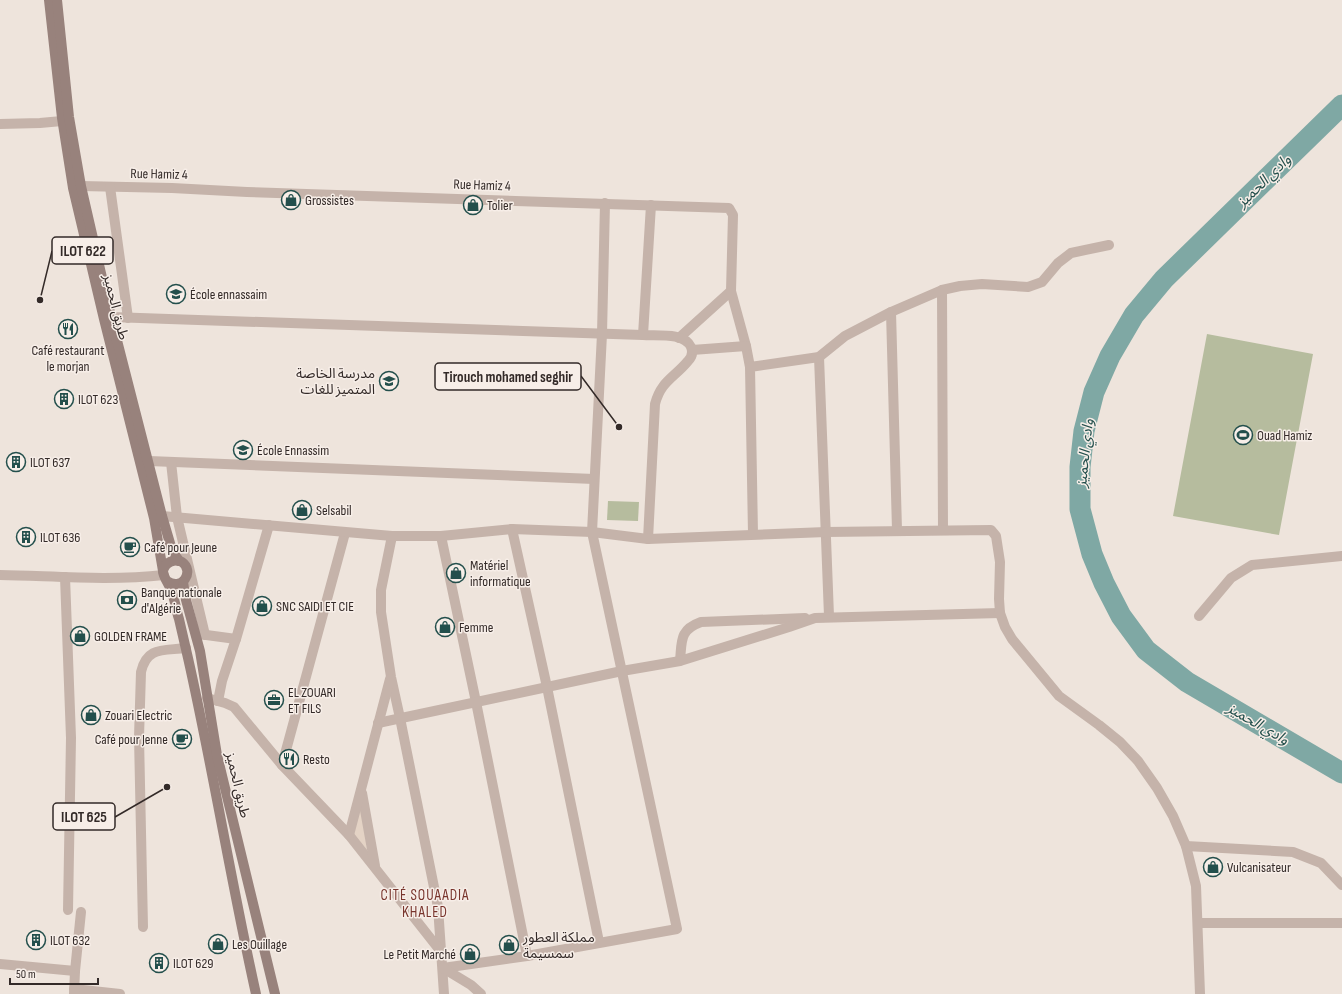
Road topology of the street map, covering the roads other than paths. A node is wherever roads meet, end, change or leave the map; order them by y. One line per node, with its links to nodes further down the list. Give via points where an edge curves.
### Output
1 (49, 0): 3 (main road, طريق الحميز)
2 (57, 0): 5 (main road, طريق الحميز, via 69,117)
3 (62, 120): 4 (street); 41 (main road, طريق الحميز, via 73,188 154,518)
4 (0, 124)
5 (81, 186): 6 (street, Rue Hamiz 4); 13 (main road, طريق الحميز)
6 (110, 187): 7 (street, Rue Hamiz 4); 14 (street)
7 (605, 203): 8 (street, Rue Hamiz 4); 15 (street)
8 (651, 205): 11 (street, Rue Hamiz 4, via 729,208 733,215); 16 (street)
9 (1108, 245): 10 (street, via 1071,253 1058,263 1042,282 1028,287 982,284)
10 (942, 290): 12 (street); 30 (street)
11 (731, 291): 17 (street); 18 (street)
12 (891, 312): 20 (street, via 845,336); 29 (street)
13 (111, 317): 14 (street); 22 (main road, طريق الحميز)
14 (128, 318): 15 (street)
15 (602, 334): 16 (street); 24 (street)
16 (643, 335): 17 (street)
17 (680, 338): 19 (street, via 690,345)
18 (746, 346): 19 (street); 21 (street)
19 (692, 350): 37 (street, via 689,360 664,385 655,404)
20 (819, 357): 21 (street); 33 (street)
21 (750, 367): 34 (street)
22 (149, 461): 23 (street); 25 (main road, طريق الحميز)
23 (171, 462): 24 (street); 26 (street)
24 (594, 479): 32 (street)
25 (162, 516): 26 (street); 39 (main road, طريق الحميز, via 170,545)
26 (177, 517): 27 (street); 49 (street)
27 (270, 525): 31 (street); 50 (street)
28 (512, 529): 32 (street); 36 (street); 55 (street)
29 (897, 530): 30 (street); 33 (street)
30 (943, 530): 44 (street, via 986,530 994,533 1000,562)
31 (345, 532): 35 (street); 61 (street)
32 (592, 532): 37 (street); 53 (street)
33 (826, 532): 34 (street); 45 (street)
34 (753, 534): 37 (street)
35 (392, 536): 36 (street); 54 (street, via 382,590 381,612)
36 (441, 536): 58 (street)
37 (648, 539)
38 (1342, 556): 46 (street, via 1252,565 1231,578)
39 (179, 561): 41 (main road, via 171,561 165,567); 43 (main road, via 187,568 187,576)
40 (0, 575): 42 (street)
41 (165, 576): 42 (street); 43 (main road, via 173,584); 51 (main road, طريق الحميز, via 173,594)
42 (65, 577): 67 (street, via 71,738)
43 (183, 582): 48 (main road, طريق الحميز)
44 (1000, 613): 45 (street); 64 (street, via 1012,638 1058,696 1120,742 1138,761 1173,816)
45 (829, 616): 47 (street)
46 (1199, 616)
47 (815, 618): 52 (street); 52 (street, via 701,622 691,625 684,631)
48 (194, 633): 49 (street); 56 (main road, طريق الحميز, via 200,651)
49 (205, 635): 50 (street)
50 (236, 640): 57 (street)
51 (186, 648): 71 (street, via 156,651 143,662 141,672 139,737); 80 (main road, طريق الحميز)
52 (680, 661): 53 (street)
53 (622, 671): 55 (street); 72 (street, via 677,929)
54 (391, 677): 59 (street); 60 (street)
55 (547, 687): 58 (street); 72 (street)
56 (207, 698): 57 (street); 81 (main road, طريق الحميز, via 217,755)
57 (218, 701): 61 (street, via 234,707)
58 (476, 702): 59 (street); 74 (street)
59 (400, 718): 60 (street); 73 (street, via 437,898)
60 (378, 723): 62 (street)
61 (282, 765): 63 (street)
62 (361, 791): 63 (street); 65 (street)
63 (349, 835): 65 (street)
64 (1186, 846): 66 (street, via 1293,852 1321,863); 69 (street, via 1196,886)
65 (375, 868): 73 (street)
66 (1342, 885)
67 (68, 910)
68 (82, 912): 77 (street)
69 (1198, 923): 70 (street); 84 (street)
70 (1342, 923)
71 (143, 927)
72 (599, 942): 74 (street)
73 (442, 953): 76 (street)
74 (527, 956): 76 (street)
75 (0, 964): 77 (street)
76 (443, 968): 82 (street); 83 (street)
77 (75, 971): 78 (street)
78 (74, 991): 79 (street)
79 (120, 994)
80 (256, 994)
81 (275, 994)
82 (444, 994)
83 (481, 994)
84 (1200, 994)

